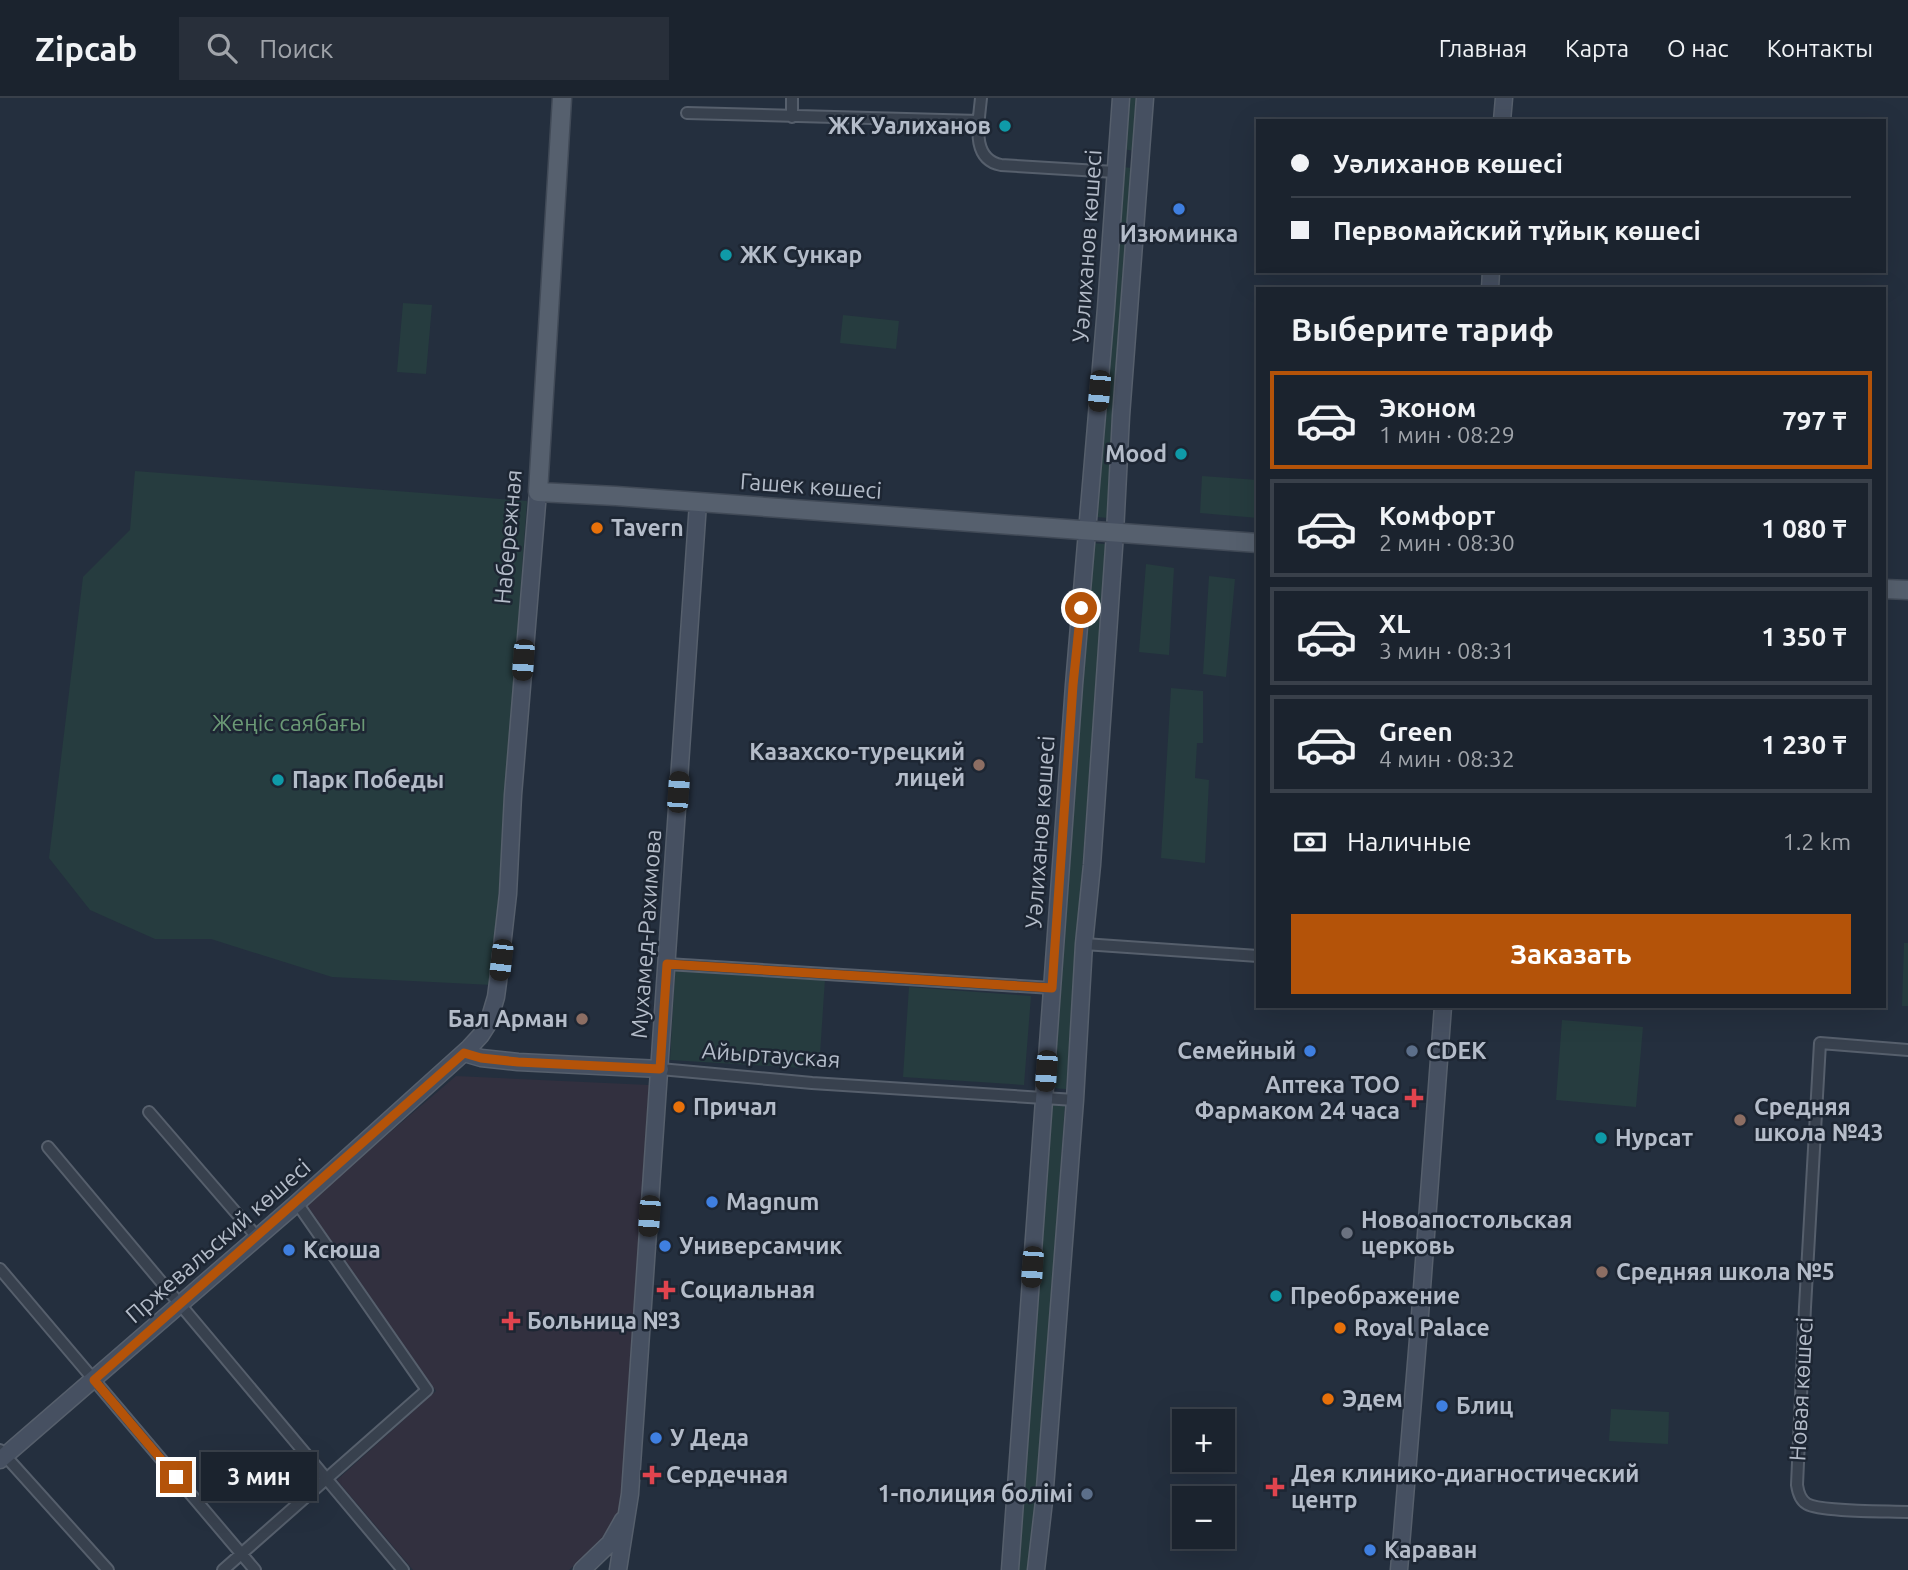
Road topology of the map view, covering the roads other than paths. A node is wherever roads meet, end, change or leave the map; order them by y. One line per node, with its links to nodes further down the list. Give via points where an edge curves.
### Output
1 (562, 98): 13 (main road, Набережная)
2 (792, 98): 8 (street)
3 (981, 98): 10 (street)
4 (1121, 98): 12 (main road, Уәлиханов көшесі)
5 (1145, 98): 11 (main road, Уәлиханов көшесі)
6 (1504, 98): 9 (main road)
7 (687, 113): 8 (street)
8 (792, 117): 10 (street)
9 (1502, 119)
10 (979, 121): 12 (street, via 981,150 995,164)
11 (1140, 160): 12 (street); 16 (main road, Уәлиханов көшесі)
12 (1116, 165): 15 (main road, Уәлиханов көшесі)
13 (537, 492): 14 (main road, Гашек көшесі); 27 (main road, Набережная, via 509,894 496,997)
14 (698, 503): 15 (main road, Гашек көшесі); 24 (main road, Мухамед-Рахимова)
15 (1084, 530): 16 (main road, Гашек көшесі); 20 (main road, Уәлиханов көшесі)
16 (1115, 533): 17 (main road, Гашек көшесі); 21 (main road, Уәлиханов көшесі)
17 (1256, 543)
18 (1886, 589): 19 (main road)
19 (1908, 590)
20 (1061, 862): 21 (main road); 25 (main road, Уәлиханов көшесі)
21 (1092, 864): 22 (main road, Уәлиханов көшесі)
22 (1084, 944): 23 (street); 33 (main road, Уәлиханов көшесі)
23 (1256, 956)
24 (667, 964): 25 (street); 31 (main road, Мухамед-Рахимова)
25 (1052, 988): 32 (main road, Уәлиханов көшесі)
26 (1443, 1008): 55 (main road)
27 (488, 1024): 29 (main road, Набережная); 30 (main road, via 488,1043)
28 (1908, 1049): 44 (street, Новая көшесі, via 1821,1044 1798,1491 1812,1506)
29 (464, 1053): 30 (main road, Айыртауская); 36 (main road, Пржевальский көшесі)
30 (503, 1060): 31 (main road, Айыртауская)
31 (660, 1069): 32 (street, Айыртауская); 43 (main road, Мухамед-Рахимова)
32 (1044, 1097): 33 (street, Айыртауская); 53 (main road, Уәлиханов көшесі)
33 (1075, 1100): 54 (main road, Уәлиханов көшесі)
34 (149, 1112): 37 (street)
35 (48, 1147): 39 (street)
36 (297, 1203): 37 (main road, Пржевальский көшесі); 42 (street, via 427,1390)
37 (257, 1237): 39 (main road, Пржевальский көшесі)
38 (0, 1269): 40 (street)
39 (181, 1304): 40 (main road, Пржевальский көшесі); 42 (street)
40 (94, 1380): 41 (main road, Пржевальский көшесі); 45 (street)
41 (2, 1455): 46 (street)
42 (327, 1479): 45 (street); 49 (street)
43 (630, 1494): 50 (main road, via 616,1533); 52 (main road)
44 (1908, 1512)
45 (241, 1554): 47 (street); 48 (street)
46 (108, 1570)
47 (223, 1570)
48 (255, 1570)
49 (404, 1570)
50 (583, 1570): 51 (main road, via 600,1566)
51 (610, 1570)
52 (618, 1570)
53 (1010, 1570)
54 (1036, 1570)
55 (1399, 1570)

